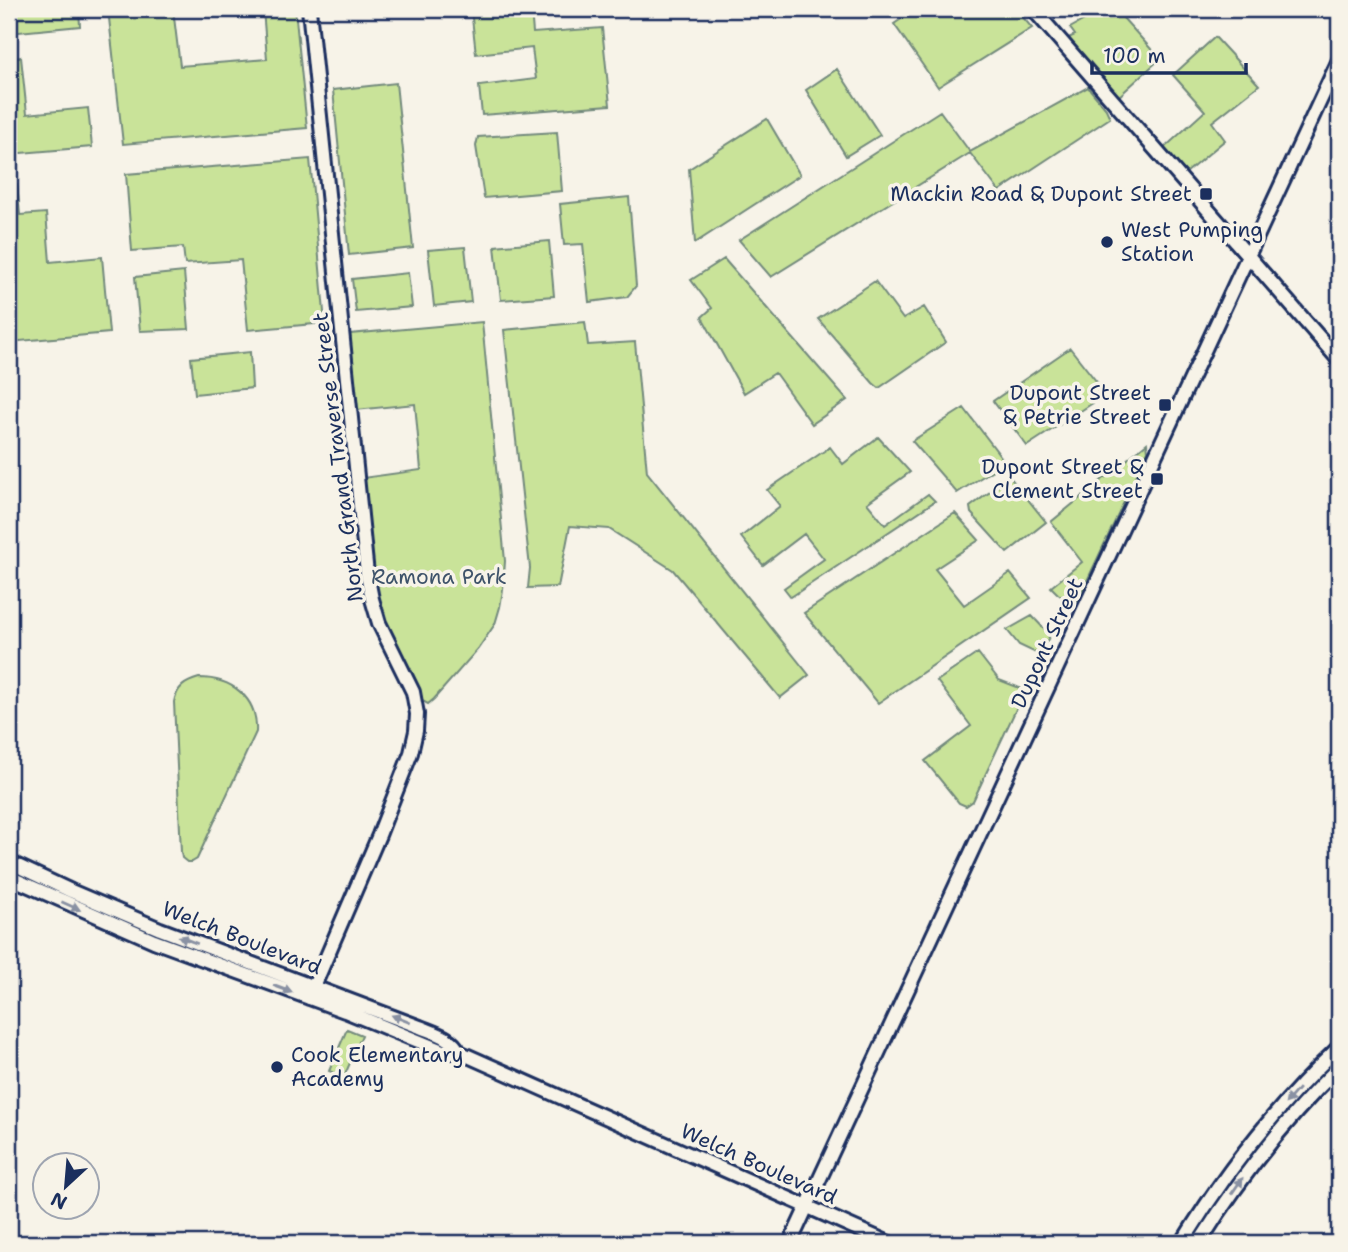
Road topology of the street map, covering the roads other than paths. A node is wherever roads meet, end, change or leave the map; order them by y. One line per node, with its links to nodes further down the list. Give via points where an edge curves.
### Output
1 (309, 9): 8 (street, North Grand Traverse Street, via 367,574 377,616 410,686 418,719 403,773)
2 (1033, 9): 4 (street)
3 (1339, 60): 4 (street, Dupont Street)
4 (1248, 257): 5 (street); 11 (street, Dupont Street)
5 (1339, 360)
6 (9, 862): 8 (street, Welch Boulevard, one-way to 6)
7 (9, 877): 8 (street, Welch Boulevard, one-way to 8, via 138,935)
8 (312, 992): 11 (street, Welch Boulevard, via 445,1052 459,1052)
9 (1339, 1047): 14 (street, one-way to 14, via 1244,1153)
10 (1339, 1067): 15 (street, one-way to 10, via 1248,1171)
11 (807, 1207): 12 (street, Dupont Street); 13 (street, Welch Boulevard)
12 (790, 1243)
13 (889, 1243)
14 (1182, 1243)
15 (1199, 1243)

